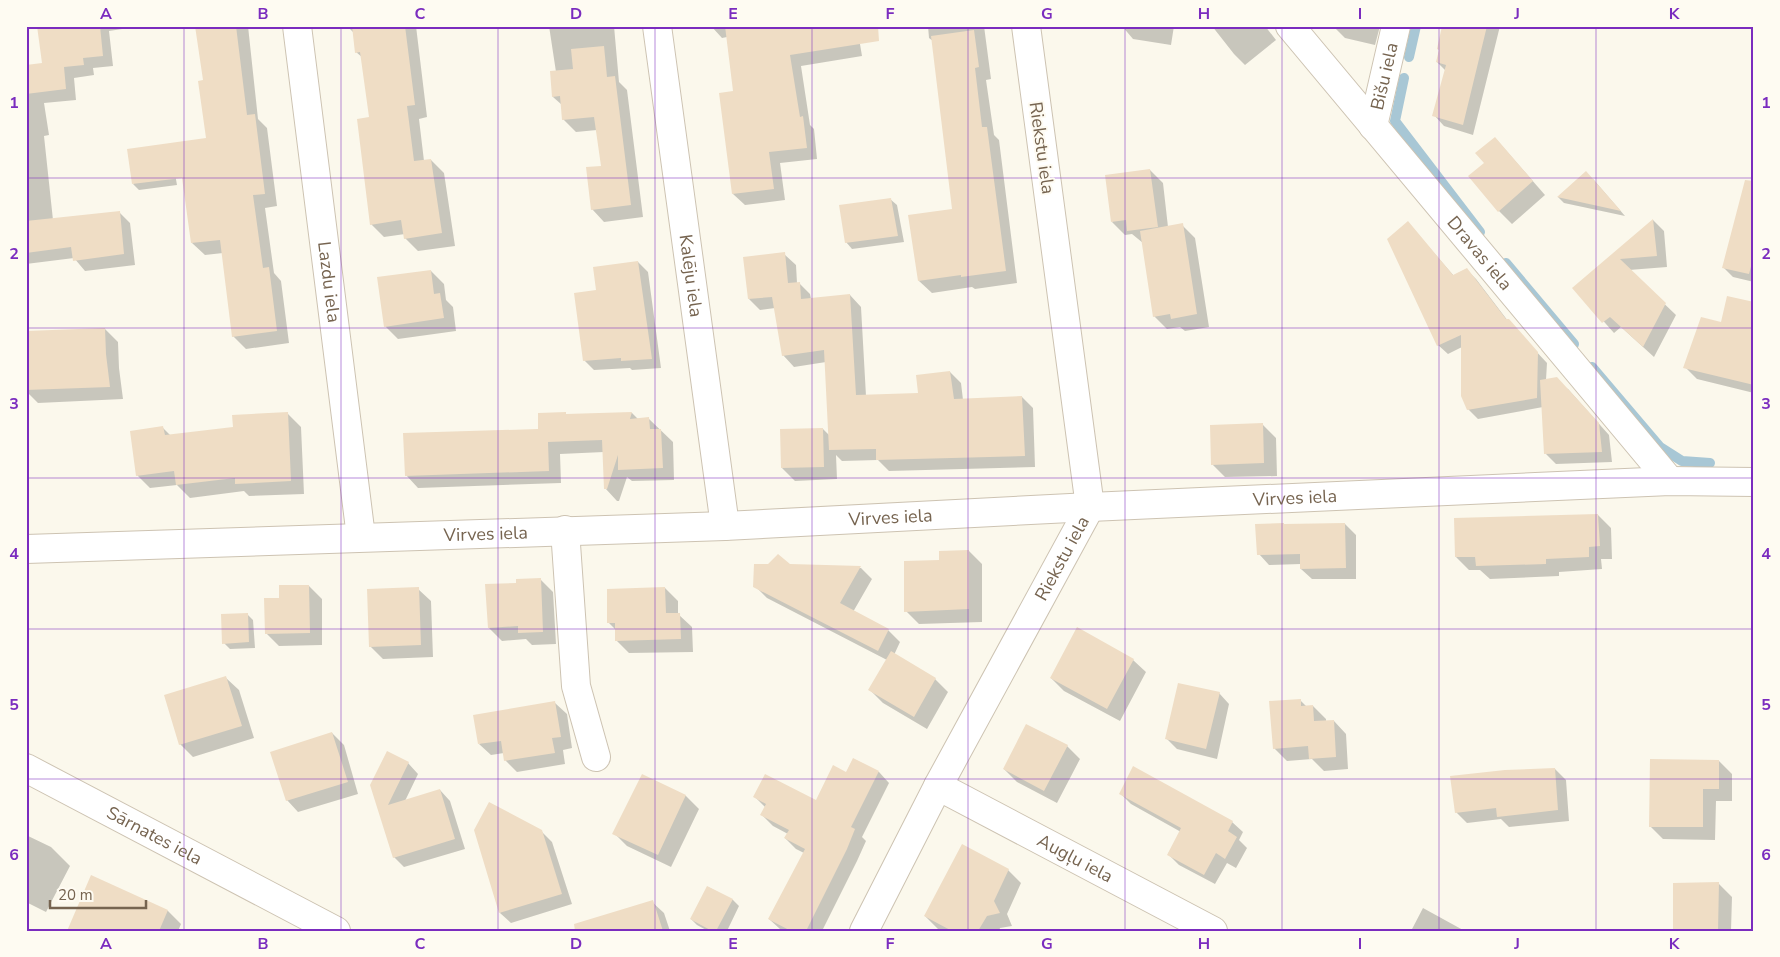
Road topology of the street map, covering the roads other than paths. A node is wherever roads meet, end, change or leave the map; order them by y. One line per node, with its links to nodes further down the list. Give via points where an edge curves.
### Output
1 (297, 26): 12 (street, Lazdu iela)
2 (657, 26): 10 (street, Kalēju iela)
3 (1026, 26): 9 (street, Riekstu iela)
4 (1290, 26): 6 (street, Dravas iela)
5 (1396, 26): 6 (street, Bišu iela)
6 (1373, 126): 7 (street, Dravas iela)
7 (1670, 481): 8 (street, Virves iela); 9 (street, Virves iela)
8 (1754, 482)
9 (1090, 507): 10 (street, Virves iela); 16 (street, Riekstu iela)
10 (725, 526): 11 (street, Virves iela)
11 (565, 530): 12 (street, Virves iela); 14 (street, via 576,686)
12 (361, 537): 13 (street, Virves iela)
13 (26, 550)
14 (596, 758)
15 (26, 768): 17 (street, Sārnates iela)
16 (938, 786): 18 (street, Riekstu iela); 19 (street, Augļu iela)
17 (336, 931)
18 (864, 931)
19 (1213, 931)

